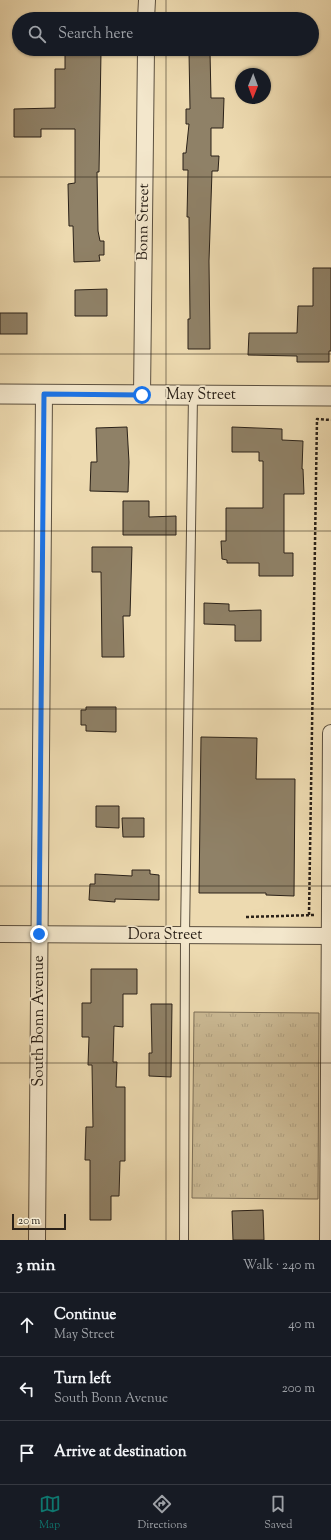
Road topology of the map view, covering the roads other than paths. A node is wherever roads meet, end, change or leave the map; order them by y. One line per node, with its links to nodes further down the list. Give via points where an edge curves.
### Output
1 (146, 0): 2 (street)
2 (146, 12)
3 (146, 56): 6 (street, Bonn Street)
4 (0, 394): 5 (street, May Street)
5 (44, 394): 6 (street, May Street); 11 (street, South Bonn Avenue)
6 (142, 395): 7 (street, May Street)
7 (192, 395): 8 (street, May Street); 12 (lane)
8 (331, 396)
9 (331, 733): 13 (street)
10 (0, 934): 11 (street, Dora Street)
11 (39, 934): 12 (street, Dora Street); 14 (street, South Bonn Avenue)
12 (185, 935): 13 (street, Dora Street); 15 (lane)
13 (330, 936): 16 (street)
14 (37, 1240)
15 (184, 1240)
16 (328, 1240)

